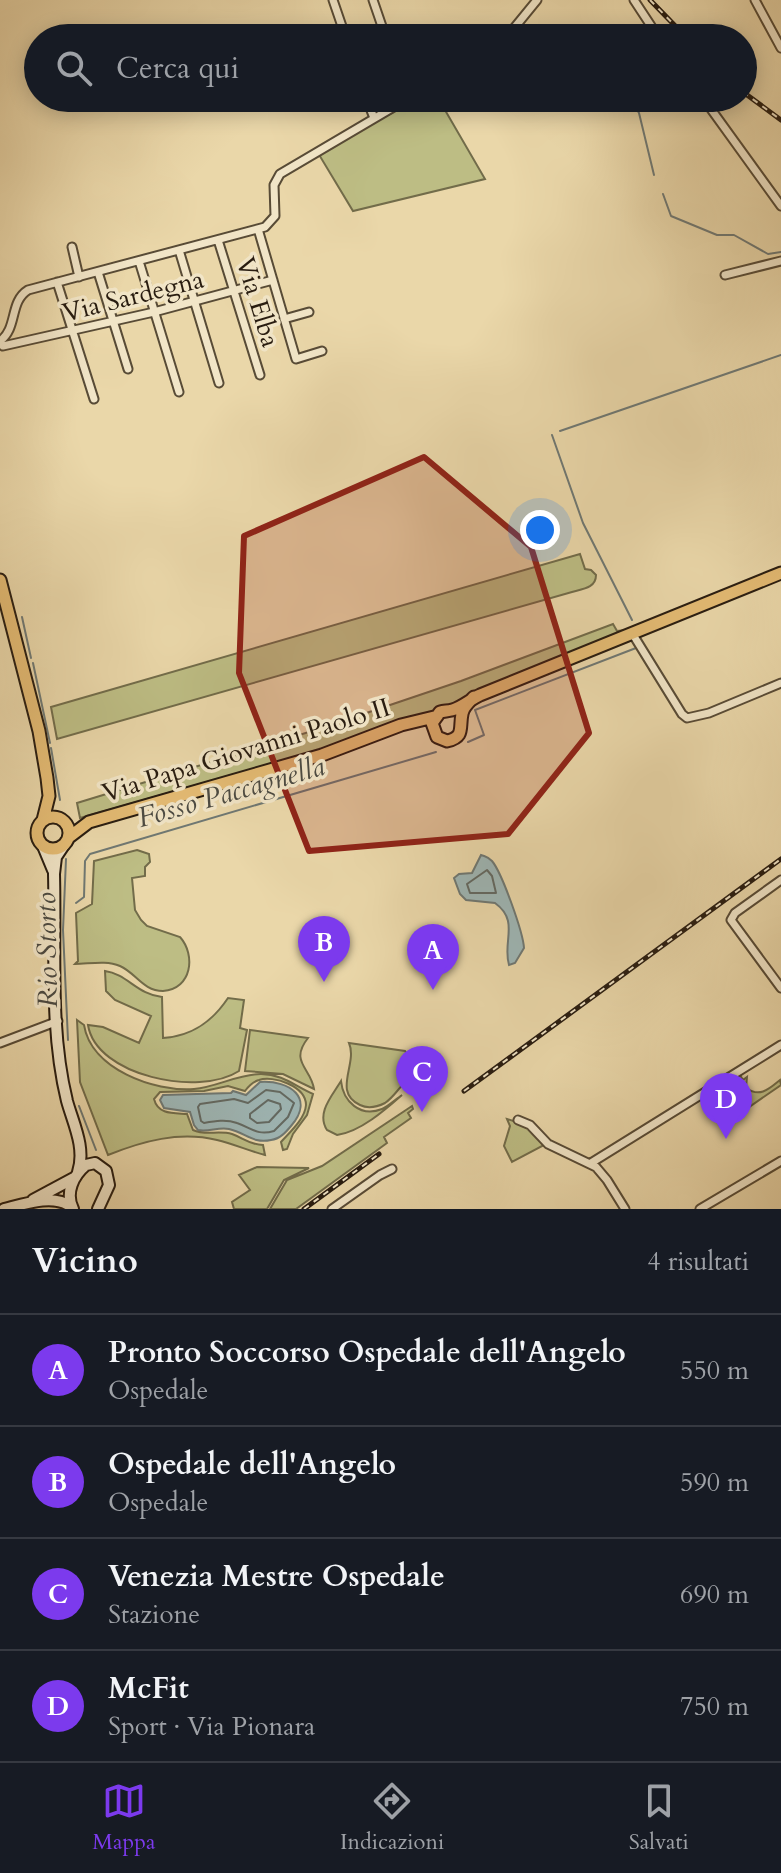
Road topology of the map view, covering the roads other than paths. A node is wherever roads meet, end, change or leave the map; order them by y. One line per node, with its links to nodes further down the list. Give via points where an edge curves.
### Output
1 (333, 0): 6 (street)
2 (373, 0): 7 (street)
3 (634, 0): 9 (street)
4 (755, 0): 10 (street)
5 (535, 1): 8 (street)
6 (341, 24)
7 (381, 24)
8 (517, 24)
9 (650, 24)
10 (781, 48)
11 (372, 112): 14 (street)
12 (384, 112): 14 (street)
13 (713, 112): 15 (street)
14 (374, 118): 16 (street, via 328,140 277,177 275,216)
15 (781, 206)
16 (258, 229): 17 (street); 25 (street)
17 (218, 240): 19 (street); 27 (street, Via Elba)
18 (72, 247): 24 (street)
19 (179, 250): 20 (street); 28 (street)
20 (139, 261): 22 (street); 29 (street)
21 (781, 261): 23 (street)
22 (98, 272): 24 (street); 32 (street)
23 (725, 275)
24 (79, 277): 26 (street)
25 (273, 280): 27 (street, Via Sardegna); 31 (street)
26 (57, 282): 33 (street); 34 (street, via 24,292 16,303 12,335)
27 (234, 291): 28 (street, Via Sardegna); 37 (street, Via Elba)
28 (194, 302): 29 (street, Via Sardegna); 38 (street)
29 (154, 312): 32 (street, Via Sardegna); 39 (street)
30 (309, 312): 31 (street)
31 (284, 319): 35 (street, via 296,359)
32 (113, 321): 33 (street, Via Sardegna); 36 (street)
33 (73, 331): 34 (street, Via Sardegna); 40 (street)
34 (1, 345)
35 (322, 351)
36 (128, 369)
37 (260, 375)
38 (219, 383)
39 (179, 392)
40 (94, 399)
41 (780, 574): 43 (main road)
42 (0, 580): 51 (main road, via 39,731)
43 (632, 633): 44 (street, via 687,718); 45 (main road)
44 (781, 683)
45 (474, 697): 46 (main road); 48 (main road)
46 (451, 710): 47 (main road); 48 (main road)
47 (434, 717): 49 (main road, Via Papa Giovanni Paolo II); 50 (main road)
48 (461, 720): 50 (main road, via 455,739 442,740)
49 (416, 723): 50 (main road, Via Papa Giovanni Paolo II); 54 (main road, Via Papa Giovanni Paolo II)
50 (433, 732)
51 (49, 796): 52 (main road); 53 (main road)
52 (62, 819): 53 (main road); 54 (main road, Via Papa Giovanni Paolo II); 55 (main road, via 69,828)
53 (43, 820): 56 (main road, via 37,833)
54 (89, 822): 55 (main road, Via Papa Giovanni Paolo II)
55 (66, 841): 56 (main road, via 55,849); 57 (main road)
56 (43, 846): 57 (main road)
57 (54, 874): 60 (main road)
58 (781, 880): 59 (street, via 731,920)
59 (781, 988)
60 (58, 1021): 61 (street); 66 (main road, via 67,1099)
61 (0, 1043)
62 (781, 1045): 63 (street)
63 (705, 1092): 65 (street); 69 (street)
64 (518, 1120): 69 (street, via 548,1144)
65 (723, 1124)
66 (80, 1144): 68 (main road); 71 (main road)
67 (781, 1161): 78 (street)
68 (95, 1163): 71 (main road); 75 (main road, via 106,1171 109,1182)
69 (591, 1163): 77 (street)
70 (392, 1169): 76 (street)
71 (76, 1175): 72 (main road); 73 (main road, via 70,1191)
72 (26, 1203): 73 (main road, via 48,1200); 74 (main road)
73 (72, 1208)
74 (4, 1209)
75 (98, 1209)
76 (332, 1209)
77 (625, 1209)
78 (700, 1209)

